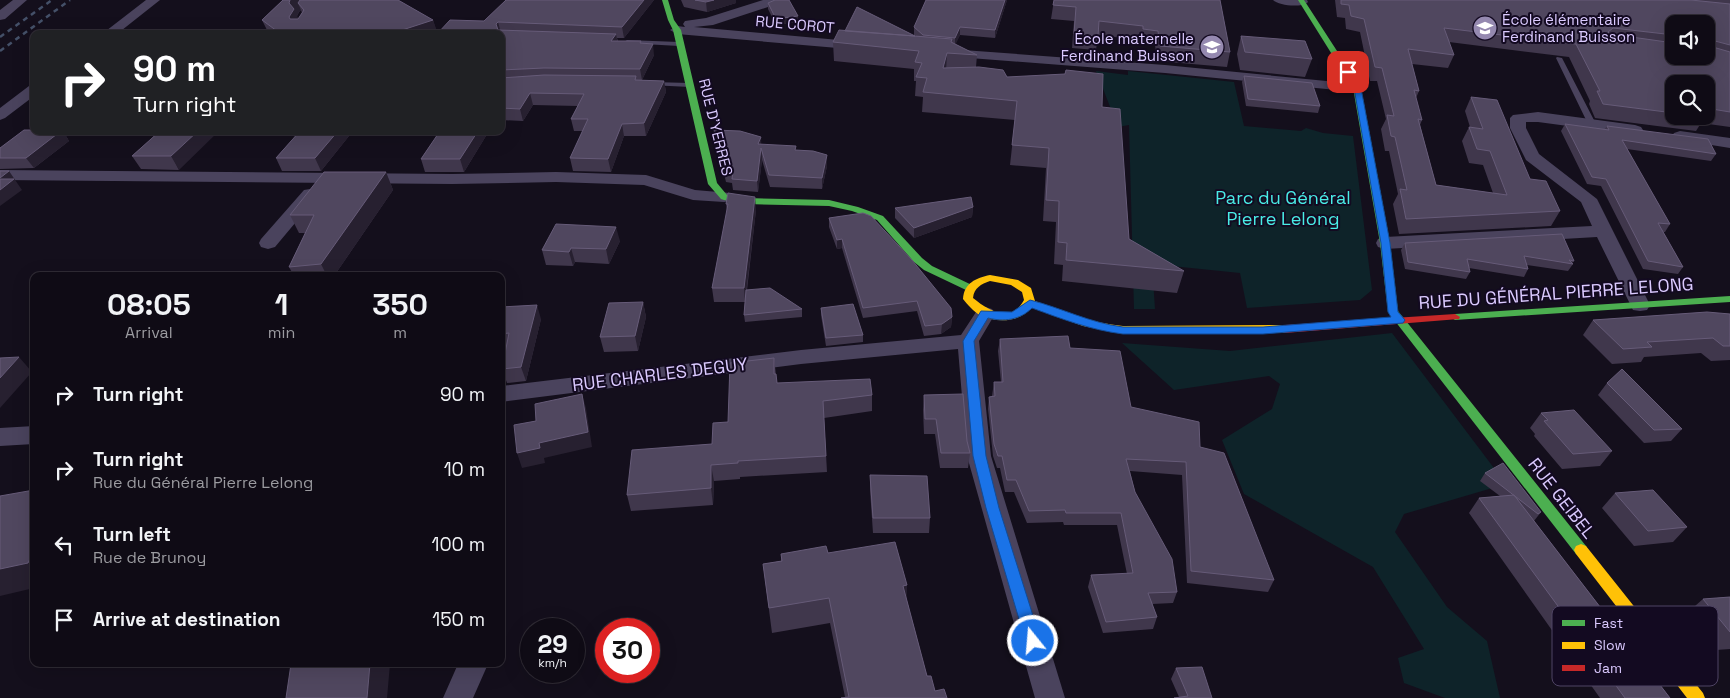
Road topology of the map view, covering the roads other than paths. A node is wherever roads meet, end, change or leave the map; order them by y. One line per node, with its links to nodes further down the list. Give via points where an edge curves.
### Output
1 (21, 0): 7 (street)
2 (154, 0): 9 (street)
3 (665, 0): 10 (street, RUE D'YERRES)
4 (776, 0): 8 (street)
5 (1279, 0): 6 (street)
6 (1301, 1): 17 (street)
7 (0, 16)
8 (710, 27): 10 (street, RUE COROT); 12 (street, RUE COROT)
9 (113, 30)
10 (678, 37): 11 (lane); 16 (street, RUE D'YERRES)
11 (620, 42)
12 (875, 47)
13 (934, 52): 17 (street, via 1156,68)
14 (1559, 58): 20 (lane)
15 (643, 84): 16 (lane)
16 (690, 85): 24 (street, RUE D'YERRES, via 713,184)
17 (1358, 88): 27 (street, RUE GEIBEL)
18 (30, 92): 19 (street)
19 (0, 115)
20 (1592, 124): 21 (street); 25 (street, via 1538,117 1518,118 1518,128 1532,156 1588,200)
21 (1730, 143)
22 (0, 175): 23 (street)
23 (325, 177): 24 (street, via 646,180 693,194); 26 (street)
24 (724, 197): 28 (street, RUE D'YERRES, via 746,201 828,203 880,218 928,268)
25 (1602, 231): 27 (street); 31 (street)
26 (268, 243)
27 (1386, 243): 33 (street, RUE GEIBEL, via 1393,312)
28 (970, 288): 30 (street, via 990,278 1008,279 1023,286); 32 (street, via 968,299)
29 (1730, 299): 31 (street, RUE DU GÉNÉRAL PIERRE LELONG)
30 (1030, 303): 32 (street, via 1013,316); 33 (street, RUE DU GÉNÉRAL PIERRE LELONG, via 1078,321 1123,330 1263,330)
31 (1640, 305): 33 (street, RUE DU GÉNÉRAL PIERRE LELONG)
32 (985, 314): 34 (street)
33 (1400, 320): 38 (street, RUE GEIBEL)
34 (968, 341): 35 (street, RUE CHARLES DEGUY, via 802,357); 42 (street, via 979,456)
35 (505, 394)
36 (30, 435): 37 (street)
37 (0, 436)
38 (1625, 606)
39 (472, 667): 41 (street)
40 (1688, 686): 43 (street, RUE GEIBEL)
41 (458, 698)
42 (1050, 698)
43 (1697, 698)

